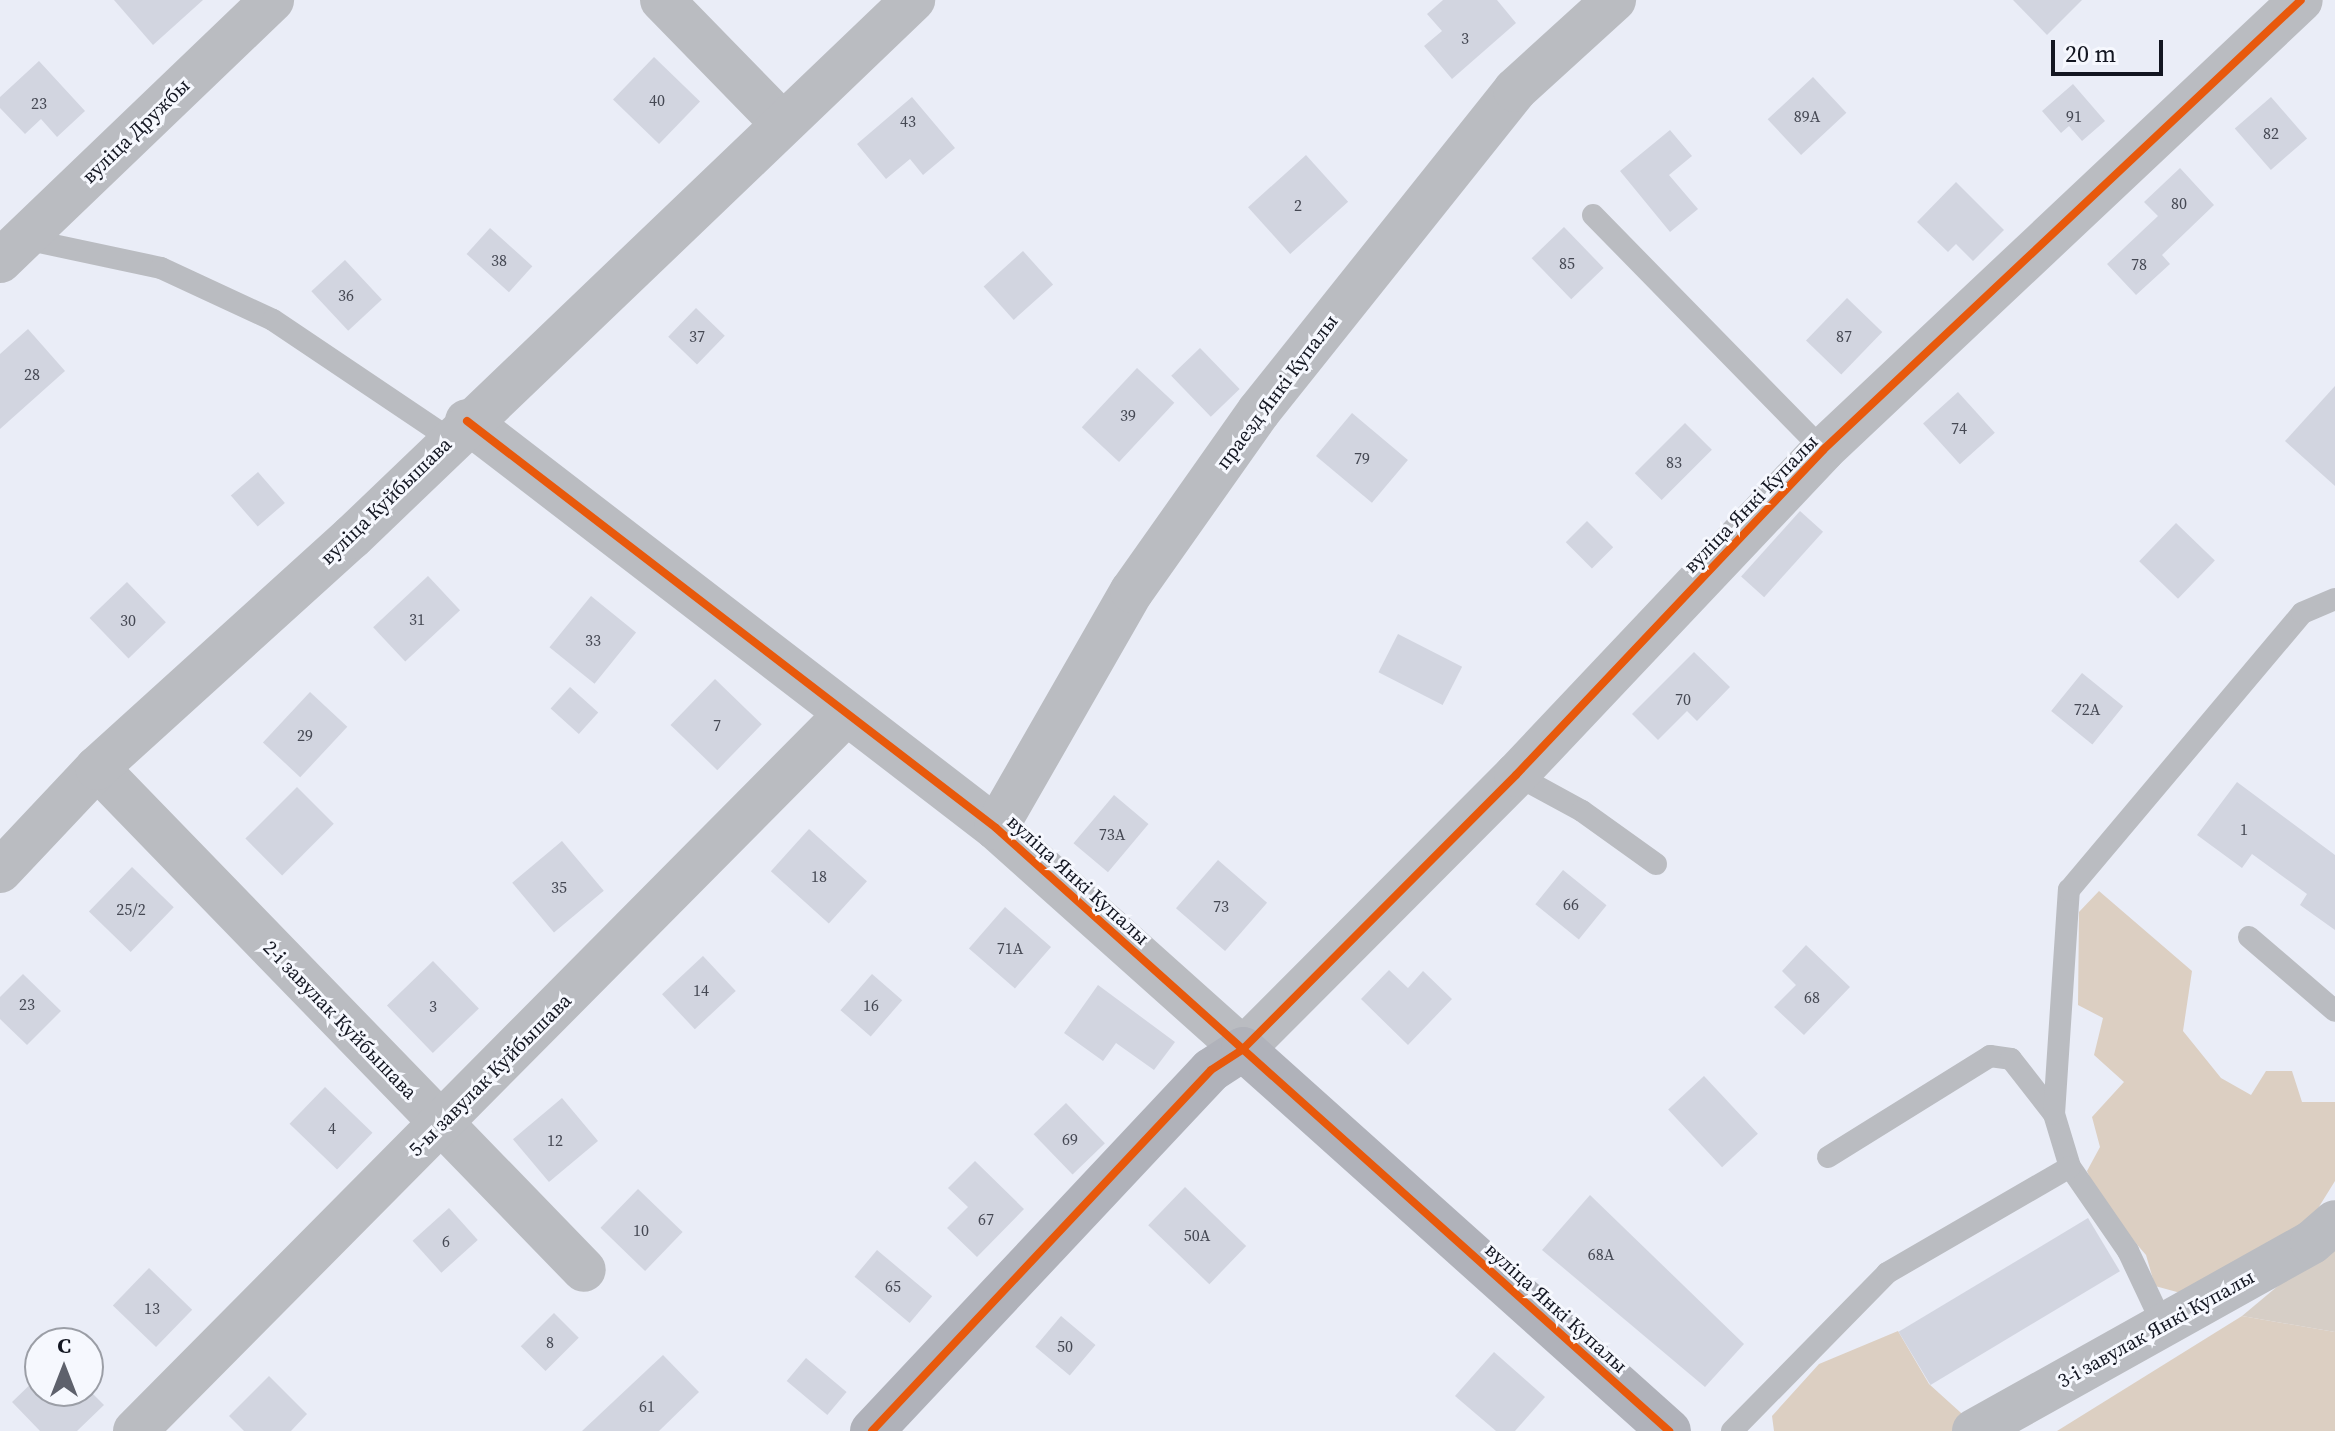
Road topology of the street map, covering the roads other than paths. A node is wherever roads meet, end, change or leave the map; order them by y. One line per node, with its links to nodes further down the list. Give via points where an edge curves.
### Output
1 (272, 0): 8 (street, вуліца Дружбы)
2 (662, 0): 6 (street)
3 (913, 0): 6 (street, вуліца Куйбышава)
4 (1614, 0): 15 (street, праезд Янкі Купалы, via 1515,90 1259,411 1132,591)
5 (2301, 0): 10 (street, вуліца Янкі Купалы)
6 (782, 123): 9 (street, вуліца Куйбышава)
7 (1593, 215): 10 (lane)
8 (13, 250): 9 (lane, via 161,268 273,320)
9 (458, 430): 12 (street, вуліца Янкі Купалы); 13 (street, вуліца Куйбышава, via 352,537)
10 (1823, 450): 14 (street, вуліца Янкі Купалы)
11 (2335, 599): 21 (lane, via 2302,613 2069,890)
12 (844, 716): 15 (street, вуліца Янкі Купалы); 22 (street, 5-ы завулак Куйбышава)
13 (97, 768): 17 (street, вуліца Куйбышава); 22 (street, 2-і завулак Куйбышава)
14 (1516, 775): 16 (lane, via 1582,811); 20 (street, вуліца Янкі Купалы)
15 (996, 828): 20 (street, вуліца Янкі Купалы)
16 (1656, 864)
17 (0, 871)
18 (2249, 937): 19 (lane)
19 (2335, 1011)
20 (1243, 1049): 29 (street, вуліца Янкі Купалы, via 1211,1070); 30 (street, вуліца Янкі Купалы)
21 (2054, 1114): 23 (lane, via 2011,1059 1990,1056); 24 (lane)
22 (441, 1124): 26 (street, 2-і завулак Куйбышава); 28 (street, 5-ы завулак Куйбышава)
23 (1828, 1157)
24 (2070, 1167): 27 (lane, via 2128,1251); 31 (lane, via 1887,1273)
25 (2335, 1222): 27 (street, 3-і завулак Янкі Купалы, via 2312,1242)
26 (584, 1270)
27 (2163, 1325): 32 (street, 3-і завулак Янкі Купалы)
28 (135, 1431)
29 (872, 1431)
30 (1669, 1431)
31 (1732, 1431)
32 (1974, 1431)

